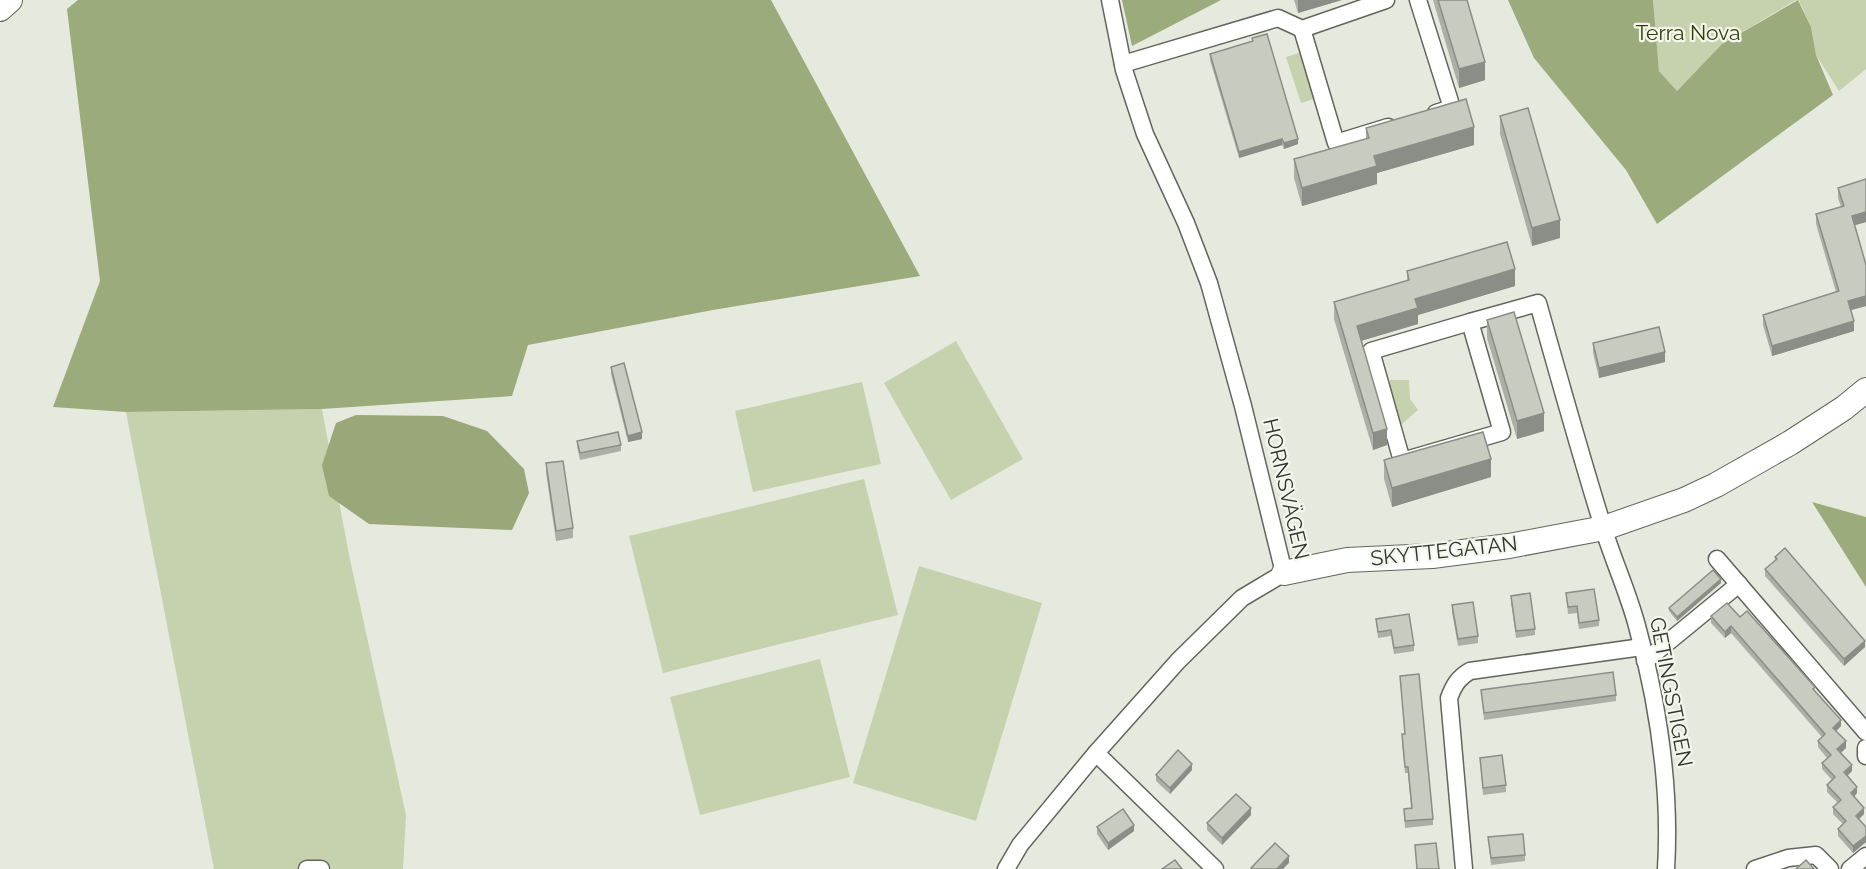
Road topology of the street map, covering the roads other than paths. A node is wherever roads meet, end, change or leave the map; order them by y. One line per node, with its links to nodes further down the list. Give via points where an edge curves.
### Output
1 (10, 0): 5 (street)
2 (1386, 0): 6 (street)
3 (1418, 0): 8 (street, via 1452,108)
4 (1115, 2): 7 (street, HORNSVÄGEN)
5 (0, 9)
6 (1302, 29): 7 (street, via 1278,18); 9 (street, via 1336,143)
7 (1123, 64): 14 (street, HORNSVÄGEN, via 1145,134 1209,283)
8 (1420, 118)
9 (1399, 124)
10 (1470, 322): 10 (street, via 1371,351 1402,461 1502,432); 12 (street, via 1538,303)
11 (1866, 390): 12 (street, SKYTTEGATAN, via 1760,461 1683,500)
12 (1604, 528): 14 (street, SKYTTEGATAN, via 1509,546 1432,556 1347,560); 16 (street, GETINGSTIGEN)
13 (1717, 559): 15 (street)
14 (1284, 573): 19 (street, HORNSVÄGEN, via 1242,598 1178,661)
15 (1739, 584): 16 (street); 17 (street)
16 (1643, 654): 26 (street, via 1470,671 1460,676 1449,698); 27 (street, GETINGSTIGEN, via 1662,747 1669,830)
17 (1866, 732)
18 (1866, 748): 20 (street)
19 (1096, 753): 24 (street, HORNSVÄGEN, via 1020,845); 25 (street)
20 (1866, 756)
21 (1866, 856): 30 (street)
22 (307, 869): 23 (street)
23 (321, 869)
24 (1006, 869)
25 (1215, 869)
26 (1464, 869)
27 (1666, 869)
28 (1755, 869): 29 (street, via 1788,858 1816,855)
29 (1830, 869)
30 (1850, 869)

